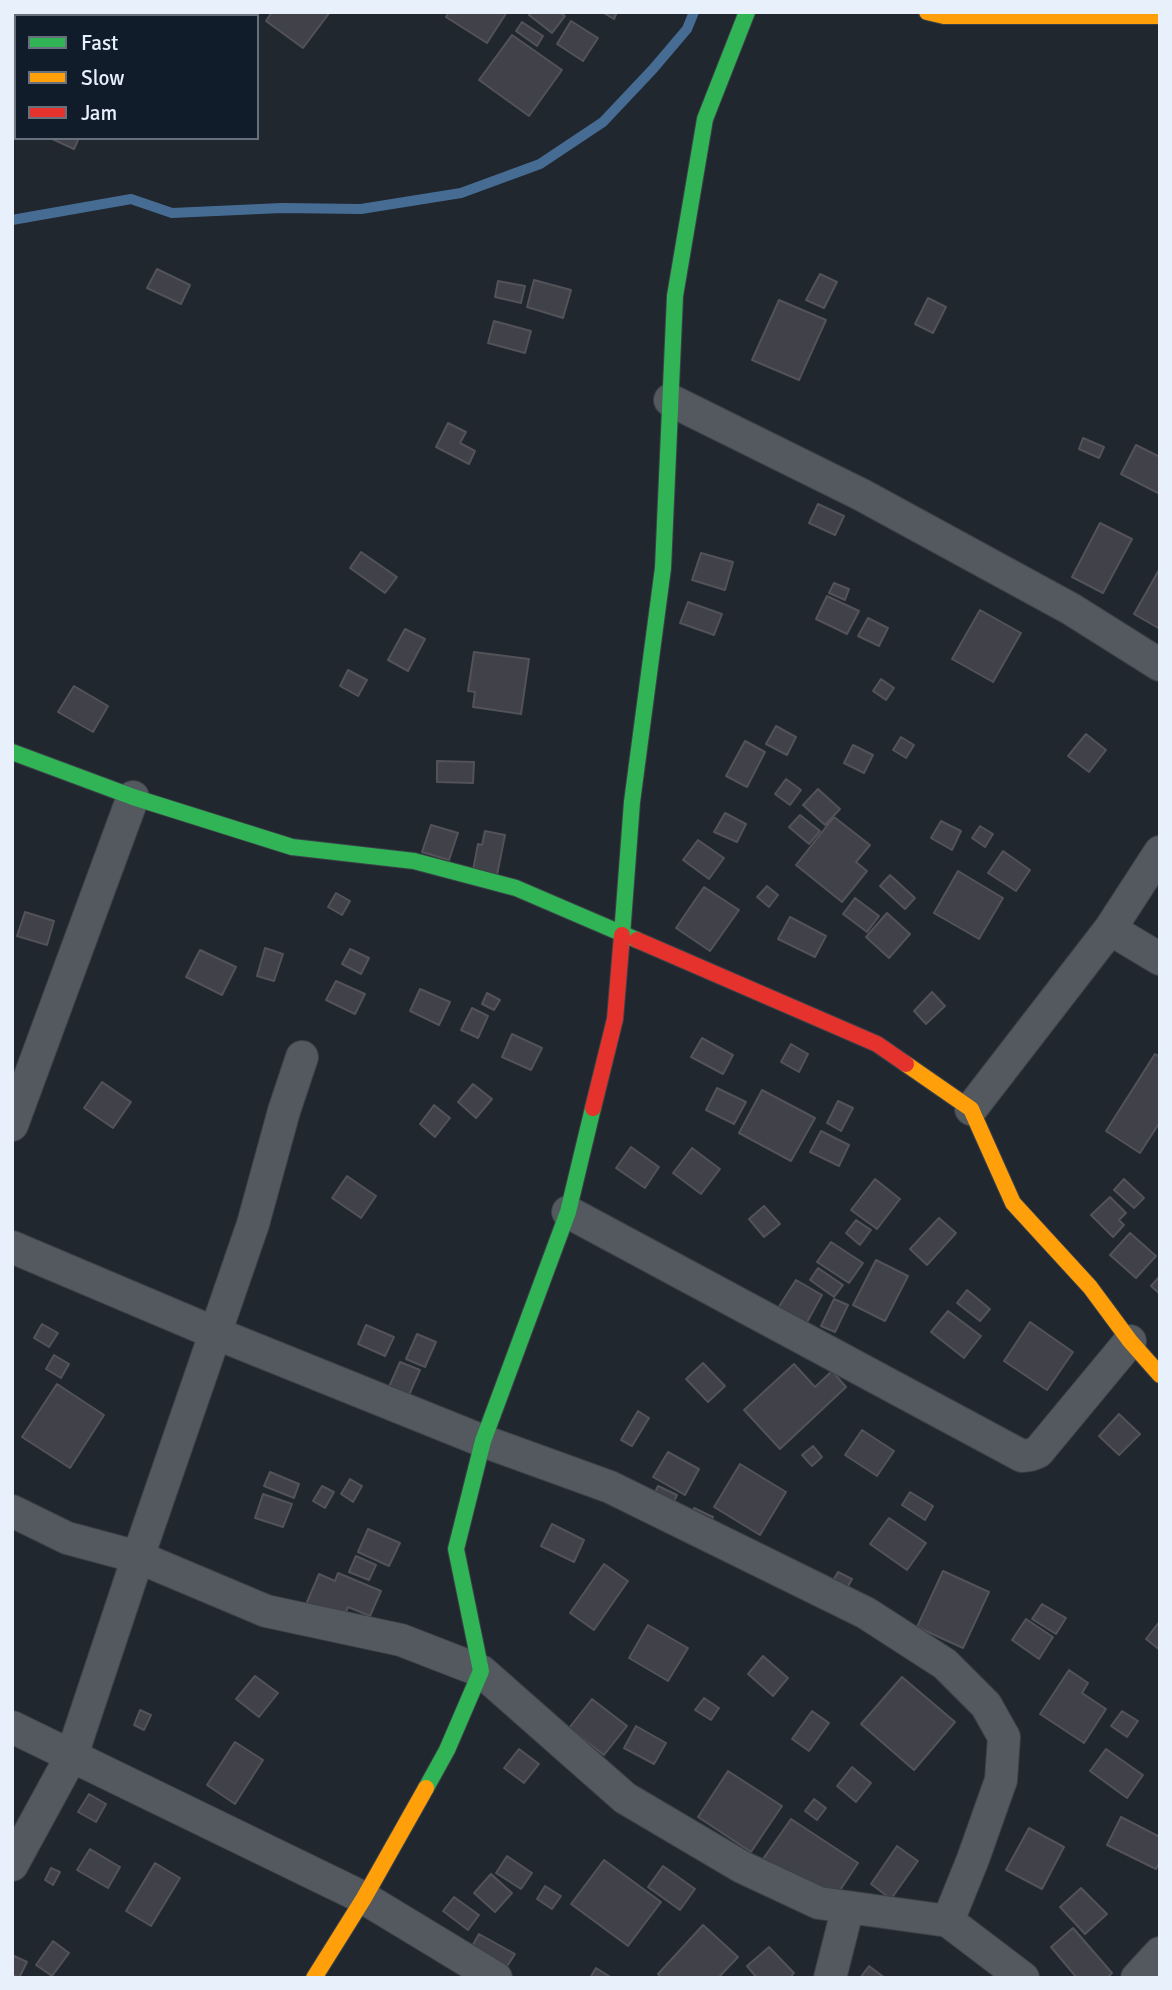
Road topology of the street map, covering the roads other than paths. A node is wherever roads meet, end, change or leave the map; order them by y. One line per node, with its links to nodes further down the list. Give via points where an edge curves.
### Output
1 (747, 12): 4 (street, via 705,119 675,296)
2 (927, 12): 3 (street, via 944,16)
3 (1160, 16)
4 (670, 400): 5 (street, via 874,501 1071,608); 10 (street, via 663,568 632,802)
5 (1160, 665)
6 (12, 752): 7 (street)
7 (133, 797): 10 (street, via 292,847 414,861 516,888); 14 (street)
8 (1160, 852): 9 (street)
9 (1110, 929): 11 (street); 13 (street)
10 (621, 934): 13 (street, via 877,1044); 15 (street, via 615,1019)
11 (1160, 959)
12 (302, 1056): 17 (street, via 253,1224)
13 (971, 1109): 18 (street, via 1013,1203 1090,1287)
14 (12, 1125)
15 (568, 1212): 18 (street, via 1022,1456 1038,1452); 20 (street)
16 (12, 1247): 17 (street)
17 (215, 1333): 20 (street); 22 (street)
18 (1130, 1341): 19 (street)
19 (1160, 1375)
20 (482, 1441): 23 (street, via 456,1549); 29 (street, via 610,1487 866,1613 946,1664 986,1705 1004,1737 1001,1780)
21 (12, 1511): 22 (street, via 67,1538)
22 (138, 1557): 23 (street, via 266,1611 401,1640); 25 (street)
23 (481, 1671): 27 (street, via 447,1750); 28 (street, via 625,1798 742,1867 819,1903)
24 (12, 1727): 25 (street)
25 (72, 1755): 26 (street); 27 (street)
26 (12, 1865)
27 (364, 1898): 31 (street); 32 (street)
28 (848, 1907): 29 (street); 33 (street)
29 (948, 1921): 34 (street)
30 (1160, 1952): 35 (street)
31 (314, 1978)
32 (496, 1978)
33 (830, 1978)
34 (1023, 1978)
35 (1137, 1978)

